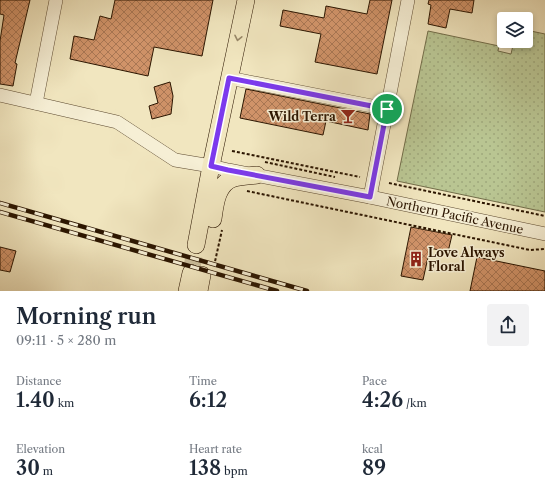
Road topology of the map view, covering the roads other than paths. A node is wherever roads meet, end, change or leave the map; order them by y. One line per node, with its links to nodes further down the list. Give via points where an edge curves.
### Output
1 (56, 0): 6 (street)
2 (246, 0): 4 (main road, one-way to 4)
3 (408, 0): 7 (street)
4 (229, 78): 7 (street); 8 (main road)
5 (0, 95): 6 (street, Northern Pacific Avenue)
6 (36, 103): 8 (street, Northern Pacific Avenue, via 118,122 175,160)
7 (387, 109): 10 (street)
8 (211, 166): 9 (street, Northern Pacific Avenue); 9 (main road, via 202,247 220,190 234,178)
9 (257, 175): 10 (street, Northern Pacific Avenue)
10 (370, 197): 11 (street, Northern Pacific Avenue)
11 (545, 234)
12 (201, 277): 13 (main road)
13 (187, 291)

